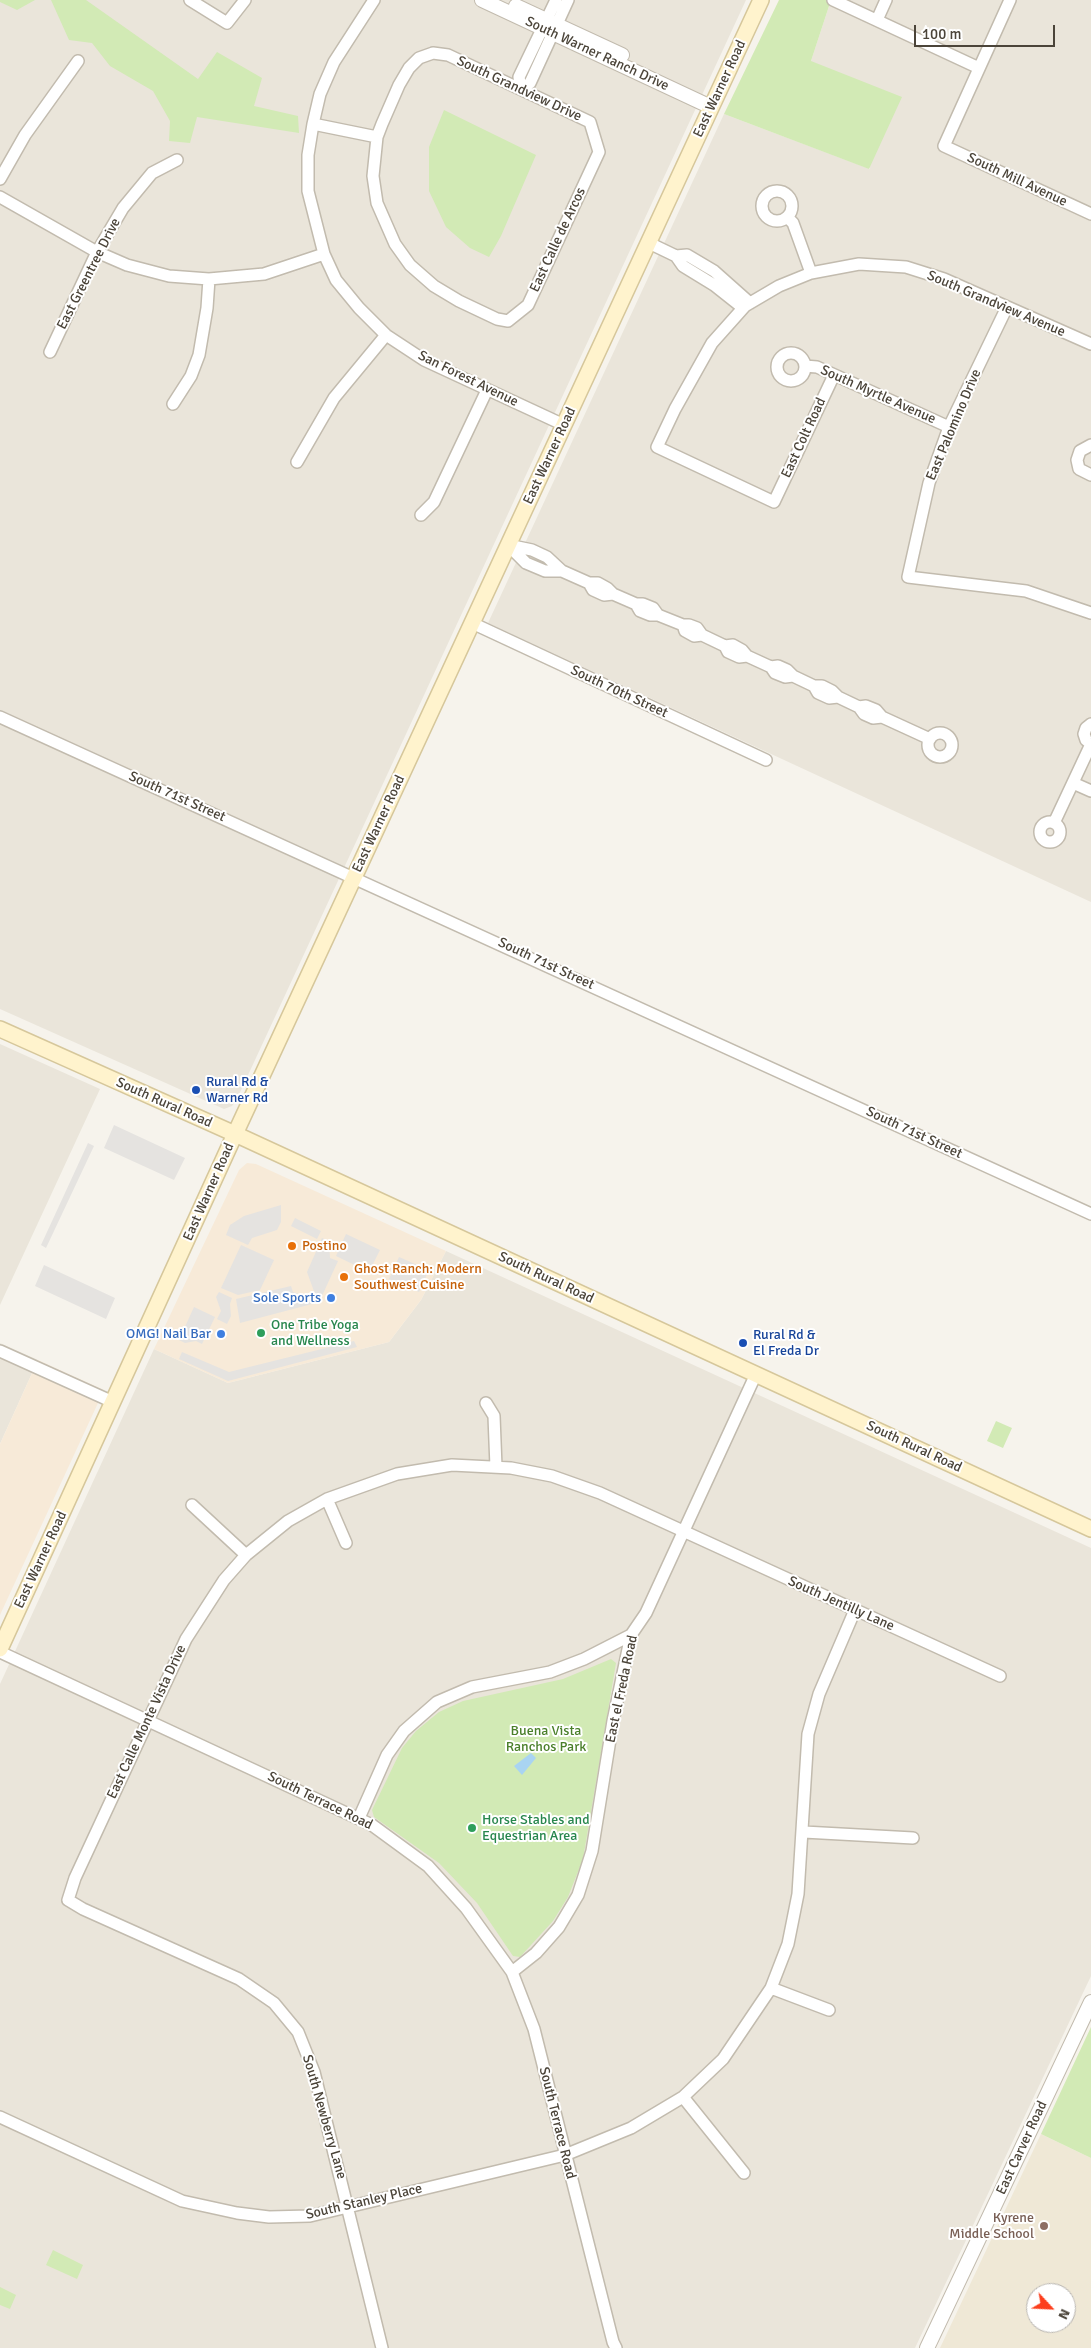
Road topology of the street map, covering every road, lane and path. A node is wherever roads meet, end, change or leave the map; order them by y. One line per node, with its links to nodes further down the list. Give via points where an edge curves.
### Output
1 (190, 0): 2 (street, via 227,23)
2 (245, 0)
3 (374, 0): 18 (street, San Forest Avenue, via 334,62 320,94)
4 (482, 0): 13 (street, South Warner Ranch Drive)
5 (504, 0): 13 (street, South Warner Ranch Drive)
6 (556, 0): 13 (street)
7 (568, 0): 13 (street)
8 (760, 0): 17 (main road, East Warner Road)
9 (833, 0): 12 (street)
10 (886, 0): 12 (street)
11 (1010, 0): 15 (street)
12 (877, 20): 15 (street)
13 (550, 27): 16 (street, via 519,77); 17 (street, South Warner Ranch Drive)
14 (78, 61): 22 (street, via 25,135)
15 (979, 68): 24 (street, South Mill Avenue, via 944,146)
16 (520, 89): 19 (street, South Grandview Drive, via 448,55 433,53 419,58 409,68); 20 (street, South Grandview Drive, via 590,122)
17 (713, 102): 26 (main road, East Warner Road)
18 (313, 124): 19 (street); 28 (street, San Forest Avenue, via 308,155 308,191)
19 (377, 137): 20 (street, East Calle de Arcos, via 373,176 377,203 395,244 410,265 434,286 497,319 508,320 528,305)
20 (599, 152)
21 (177, 160): 27 (street, East Greentree Drive, via 152,173 123,208)
22 (0, 179)
23 (0, 197): 27 (street)
24 (1091, 214)
25 (787, 217): 30 (street, via 793,224)
26 (648, 243): 29 (street); 43 (main road, East Warner Road)
27 (97, 252): 32 (street, via 127,265 169,276); 38 (street, East Greentree Drive)
28 (324, 254): 32 (street, via 264,274); 36 (street, San Forest Avenue, via 336,280)
29 (676, 256): 31 (street, via 688,255); 33 (street, via 683,266)
30 (811, 273): 34 (street, South Grandview Avenue, via 779,286); 35 (street, South Grandview Avenue, via 859,264 906,267 944,279)
31 (720, 275): 33 (street); 34 (street)
32 (209, 279): 42 (street, via 199,355 191,376)
33 (712, 284): 34 (street)
34 (746, 306): 48 (street, South Grandview Avenue, via 712,343 657,447)
35 (1007, 307): 37 (street, South Grandview Avenue); 44 (street, East Palomino Drive)
36 (386, 335): 41 (street, San Forest Avenue, via 424,360); 46 (street, via 334,398)
37 (1091, 344)
38 (50, 352)
39 (805, 366): 40 (street, South Myrtle Avenue, via 817,367)
40 (834, 375): 44 (street, South Myrtle Avenue); 48 (street, East Colt Road)
41 (487, 390): 43 (street, San Forest Avenue); 49 (street, via 434,502)
42 (173, 404)
43 (564, 425): 50 (main road, East Warner Road)
44 (950, 428): 51 (street, East Palomino Drive, via 928,483 908,577 1026,591)
45 (1091, 445): 47 (street, via 1080,451 1077,460 1082,472)
46 (297, 462)
47 (1091, 475)
48 (774, 502)
49 (421, 515)
50 (508, 546): 52 (main road, East Warner Road); 55 (street, via 532,550 604,595 613,594 636,604 640,611 683,625 685,631 694,636 702,635 726,646 728,652 771,667 784,678 793,676 814,686 818,693 829,698 838,697 859,706 864,714 873,718 882,716)
51 (1091, 613)
52 (472, 624): 57 (street, South 70th Street); 61 (main road, East Warner Road)
53 (0, 717): 61 (street, South 71st Street)
54 (1091, 724): 56 (street, via 1084,734)
55 (930, 739)
56 (1091, 744): 58 (street)
57 (766, 760)
58 (1072, 783): 59 (street); 60 (street)
59 (1091, 791)
60 (1054, 823)
61 (355, 877): 63 (main road, East Warner Road); 64 (street, South 71st Street)
62 (0, 1029): 63 (main road, South Rural Road)
63 (235, 1134): 66 (main road, South Rural Road); 67 (main road, East Warner Road)
64 (1091, 1214)
65 (0, 1351): 67 (street)
66 (756, 1374): 72 (main road, South Rural Road); 73 (street, East el Freda Road)
67 (113, 1402): 78 (main road, East Warner Road)
68 (486, 1403): 69 (street, via 494,1416)
69 (496, 1467): 70 (street, East Calle Monte Vista Drive, via 452,1465 397,1474); 73 (street, East Calle Monte Vista Drive, via 570,1481)
70 (327, 1499): 74 (street); 75 (street, East Calle Monte Vista Drive, via 288,1521)
71 (192, 1504): 75 (street)
72 (1091, 1529)
73 (682, 1531): 76 (street, South Jentilly Lane); 77 (street, East el Freda Road, via 646,1613)
74 (346, 1543)
75 (246, 1555): 80 (street, East Calle Monte Vista Drive, via 198,1618)
76 (855, 1610): 79 (street, South Jentilly Lane); 82 (street, South Stanley Place, via 819,1694 808,1734)
77 (631, 1635): 81 (street, via 550,1672 472,1687 437,1702 404,1731 387,1755); 85 (street, East el Freda Road, via 592,1851 578,1895 559,1928 536,1953)
78 (0, 1651): 80 (street, South Terrace Road)
79 (1000, 1676)
80 (148, 1720): 81 (street, South Terrace Road); 84 (street, East Calle Monte Vista Drive, via 75,1878)
81 (359, 1818): 85 (street, South Terrace Road, via 428,1866 466,1908)
82 (804, 1832): 83 (street); 86 (street, South Stanley Place, via 798,1894 788,1944)
83 (913, 1838)
84 (68, 1900): 93 (street, South Newberry Lane, via 239,1979 274,2003 298,2032 314,2072)
85 (512, 1972): 91 (street, South Terrace Road, via 534,2029)
86 (771, 1988): 88 (street); 89 (street, South Stanley Place, via 723,2059)
87 (1091, 2002): 96 (street, East Carver Road)
88 (829, 2010)
89 (682, 2097): 91 (street, South Stanley Place, via 631,2128); 92 (street)
90 (0, 2118): 93 (street, South Stanley Place, via 182,2201 269,2217 310,2216)
91 (565, 2155): 93 (street, South Stanley Place); 95 (street, South Terrace Road)
92 (744, 2172)
93 (348, 2207): 94 (street, South Newberry Lane)
94 (382, 2348)
95 (616, 2348)
96 (927, 2348)

